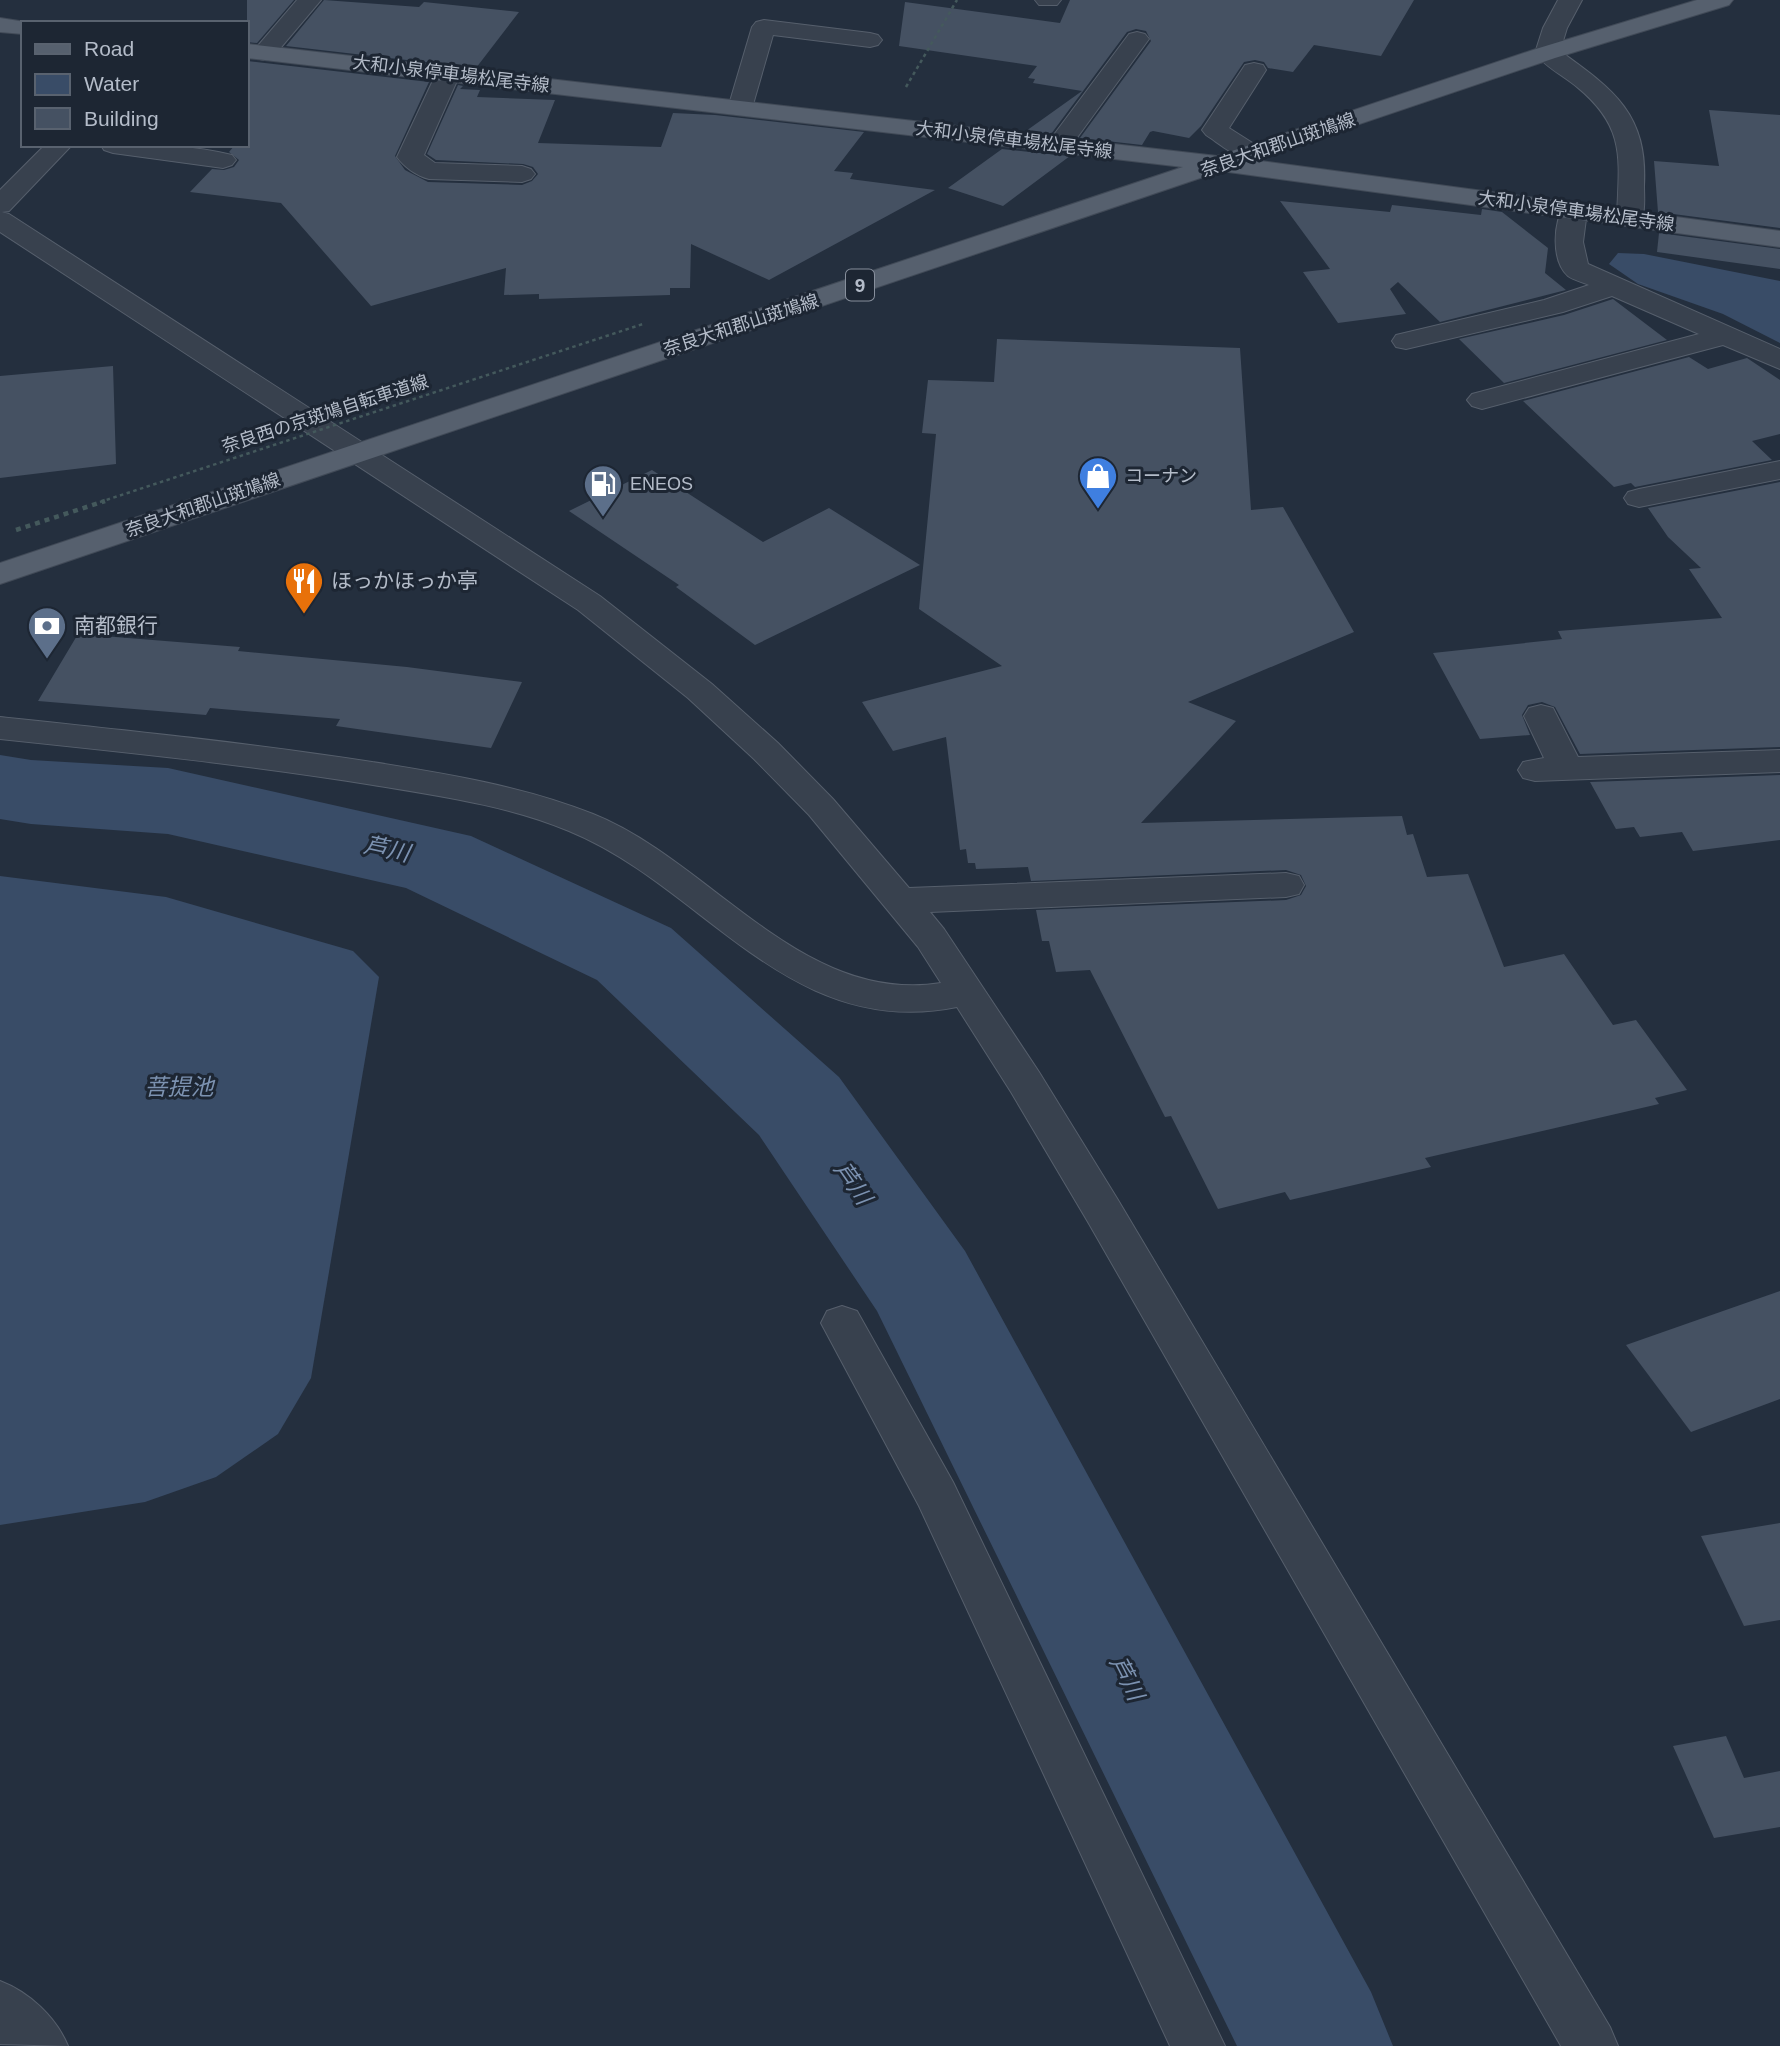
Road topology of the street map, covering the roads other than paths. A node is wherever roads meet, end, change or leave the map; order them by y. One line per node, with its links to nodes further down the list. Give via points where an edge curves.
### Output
1 (309, 0): 8 (street)
2 (1570, 0): 9 (street)
3 (1721, 0): 9 (main road, 奈良大和郡山斑鳩線 / 9)
4 (0, 25): 5 (main road)
5 (21, 27)
6 (1137, 39): 13 (street)
7 (870, 40): 12 (street, via 765,27)
8 (255, 52): 11 (main road, 大和小泉停車場松尾寺線)
9 (1547, 53): 16 (main road, 奈良大和郡山斑鳩線 / 9); 22 (street, via 1602,94 1618,114 1631,144)
10 (1254, 69): 16 (street, via 1215,130)
11 (448, 74): 12 (main road, 大和小泉停車場松尾寺線); 19 (street, via 410,157 429,171)
12 (740, 108): 13 (main road, 大和小泉停車場松尾寺線)
13 (1059, 145): 18 (main road, 大和小泉停車場松尾寺線)
14 (58, 147): 20 (street)
15 (128, 147): 17 (street)
16 (1253, 154): 18 (main road, 奈良大和郡山斑鳩線 / 9)
17 (223, 160)
18 (1223, 164): 21 (main road, 大和小泉停車場松尾寺線); 30 (main road, 奈良大和郡山斑鳩線 / 9)
19 (522, 174)
20 (0, 205)
21 (1574, 211): 22 (main road, 大和小泉停車場松尾寺線); 25 (street, via 1572,262 1578,271)
22 (1630, 218): 24 (main road, 大和小泉停車場松尾寺線)
23 (0, 220): 30 (street)
24 (1780, 239)
25 (1611, 287): 26 (street); 27 (street, via 1553,306)
26 (1724, 336): 28 (street); 29 (street)
27 (1406, 341)
28 (1780, 360)
29 (1482, 400)
30 (357, 453): 33 (main road, 奈良大和郡山斑鳩線 / 9); 38 (street, via 589,603 700,691 821,807)
31 (1780, 470): 32 (street)
32 (1639, 498)
33 (0, 574)
34 (1541, 716): 36 (street, via 1551,769)
35 (0, 728): 39 (street, via 310,763 505,799 604,833 647,856 759,945 812,974 865,995 915,999)
36 (1780, 761)
37 (1286, 884): 38 (street)
38 (901, 901): 39 (street)
39 (966, 992): 44 (street, via 1103,1211)
40 (842, 1323): 43 (street, via 937,1496)
41 (0, 2007): 42 (street)
42 (41, 2046)
43 (1198, 2046)
44 (1591, 2046)

